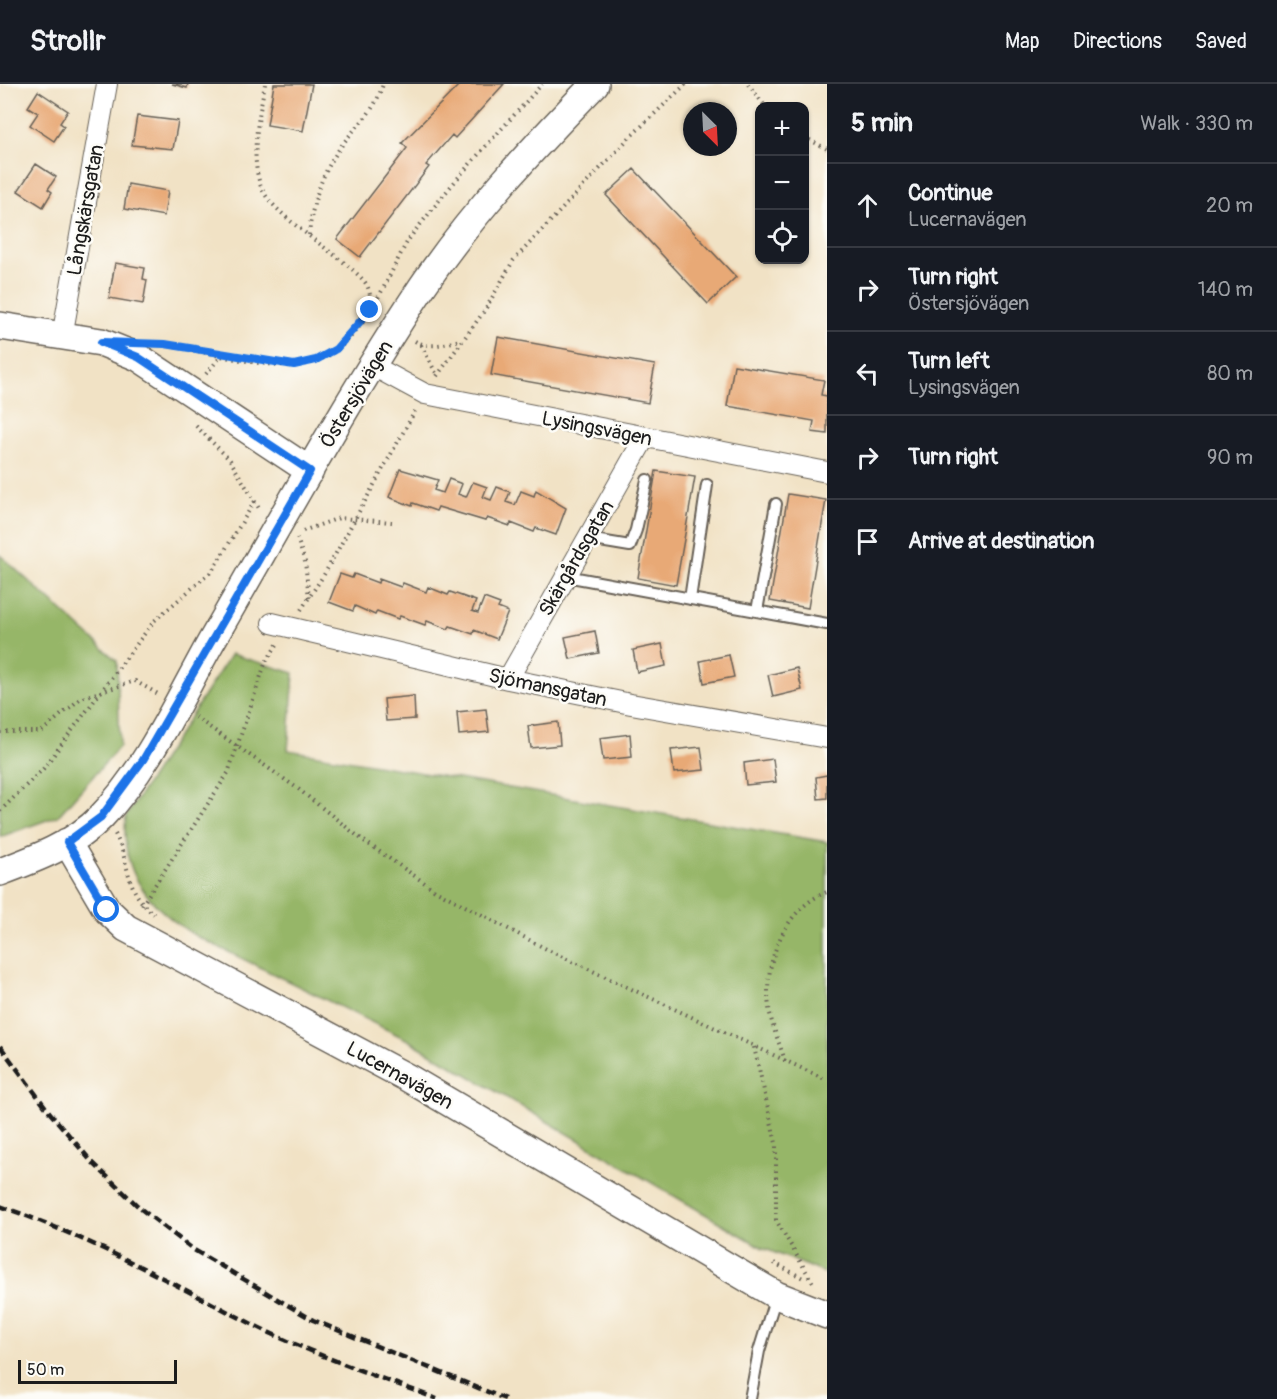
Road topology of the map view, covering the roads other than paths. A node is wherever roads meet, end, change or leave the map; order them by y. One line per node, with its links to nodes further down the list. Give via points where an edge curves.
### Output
1 (107, 84): 4 (street, Långskärsgatan)
2 (595, 84): 5 (street, Östersjövägen, via 536,144 468,225 423,286)
3 (0, 326): 4 (street)
4 (62, 337): 7 (street, via 101,342 138,357)
5 (373, 366): 6 (street, Lysingsvägen, via 425,394); 7 (street, Östersjövägen)
6 (645, 437): 8 (street, Lysingsvägen); 12 (street, Skärgårdsgatan)
7 (310, 471): 20 (street, Östersjövägen, via 123,791 101,817)
8 (827, 472)
9 (647, 480): 12 (lane, via 630,546)
10 (707, 485): 14 (lane)
11 (776, 504): 15 (lane)
12 (588, 539): 13 (street, Skärgårdsgatan)
13 (566, 576): 14 (lane); 18 (street, Skärgårdsgatan)
14 (690, 599): 15 (lane)
15 (757, 611): 16 (lane)
16 (827, 624)
17 (280, 626): 18 (street, Sjömansgatan)
18 (508, 679): 19 (street, Sjömansgatan)
19 (827, 738)
20 (67, 842): 21 (street); 22 (street, Lucernavägen, via 107,910 126,928 408,1078)
21 (0, 872)
22 (776, 1295): 23 (street, Lucernavägen); 24 (lane)
23 (827, 1315)
24 (750, 1399)

